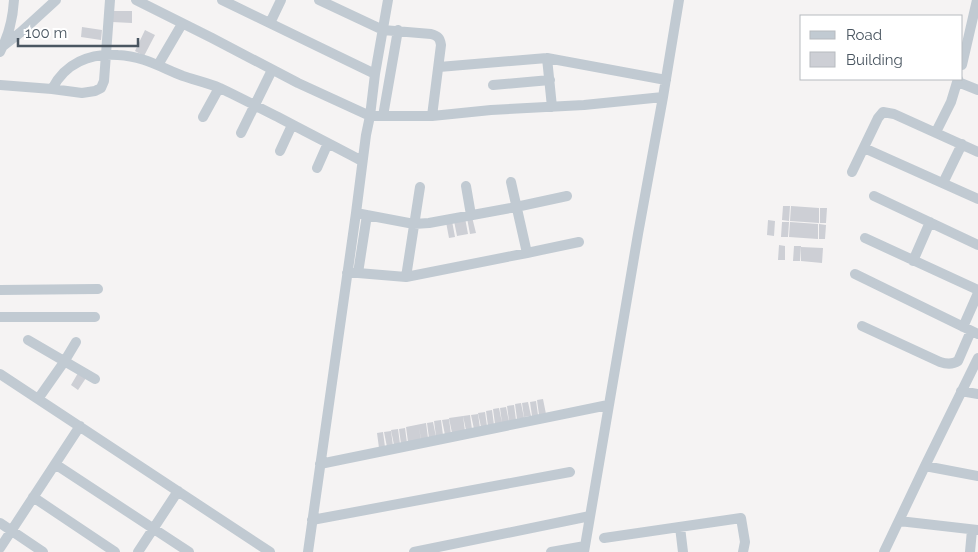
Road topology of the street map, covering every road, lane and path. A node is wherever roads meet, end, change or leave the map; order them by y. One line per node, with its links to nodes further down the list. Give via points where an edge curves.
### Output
1 (14, 0): 15 (street, via 14,11)
2 (56, 0): 15 (street)
3 (110, 0): 16 (street)
4 (136, 0): 12 (street)
5 (222, 0): 11 (street)
6 (281, 0): 11 (street)
7 (319, 0): 13 (street)
8 (388, 0): 13 (street)
9 (679, 0): 24 (street)
10 (977, 0): 18 (street)
11 (270, 23): 22 (street)
12 (182, 24): 19 (street); 21 (street)
13 (383, 30): 14 (street); 22 (street)
14 (398, 30): 20 (street, via 437,36 441,45); 35 (street)
15 (2, 49)
16 (106, 55): 19 (street, via 134,57); 29 (street, via 78,62 56,80); 29 (street, via 101,88 82,93)
17 (548, 58): 20 (street); 23 (street); 24 (street)
18 (963, 61)
19 (158, 65): 28 (street)
20 (439, 66): 36 (street)
21 (272, 70): 32 (street); 34 (street)
22 (375, 74): 34 (street)
23 (550, 80): 27 (street); 33 (street)
24 (666, 80): 31 (street)
25 (958, 80): 30 (street); 39 (street)
26 (0, 85): 29 (street)
27 (493, 85)
28 (219, 88): 32 (street); 37 (street)
29 (52, 89)
30 (978, 90)
31 (663, 97): 33 (street); 86 (street)
32 (255, 106): 38 (street); 40 (street)
33 (552, 107): 36 (street)
34 (370, 116): 35 (street); 46 (street)
35 (383, 116): 36 (street)
36 (432, 116)
37 (203, 117)
38 (292, 125): 41 (street); 44 (street)
39 (936, 132): 42 (street); 43 (street, via 883,112)
40 (241, 133)
41 (328, 143): 46 (street); 47 (street)
42 (962, 144): 45 (street); 50 (street)
43 (864, 148): 48 (street); 50 (street)
44 (280, 151)
45 (978, 152)
46 (362, 161): 57 (street)
47 (317, 168)
48 (852, 172)
49 (511, 182): 56 (street)
50 (943, 184): 55 (street)
51 (466, 186): 58 (street)
52 (420, 187): 60 (street)
53 (566, 196): 56 (street)
54 (874, 196): 59 (street)
55 (978, 199)
56 (516, 207): 58 (street); 64 (street)
57 (362, 214): 60 (street); 66 (street); 67 (street)
58 (471, 215): 60 (street)
59 (930, 222): 63 (street); 65 (street)
60 (414, 224): 69 (street)
61 (865, 238): 65 (street)
62 (579, 242): 64 (street)
63 (978, 244)
64 (527, 254): 69 (street)
65 (913, 261): 72 (street)
66 (347, 273): 67 (street); 89 (street)
67 (358, 273): 69 (street)
68 (855, 274): 76 (street)
69 (406, 277)
70 (98, 289): 71 (street)
71 (0, 290)
72 (978, 292): 76 (street)
73 (0, 317): 74 (street)
74 (95, 317)
75 (862, 326): 76 (street, via 948,364 958,361)
76 (971, 331)
77 (28, 340): 80 (street)
78 (76, 342): 80 (street)
79 (978, 358): 83 (street)
80 (64, 362): 82 (street); 85 (street)
81 (0, 374): 85 (street)
82 (96, 379)
83 (961, 391): 84 (street); 90 (street)
84 (978, 394)
85 (38, 399): 87 (street)
86 (608, 405): 89 (street); 95 (street)
87 (80, 426): 88 (street); 93 (street)
88 (55, 464): 94 (street); 100 (street)
89 (320, 464): 96 (street)
90 (925, 466): 92 (street); 97 (street)
91 (570, 472): 96 (street)
92 (978, 476)
93 (178, 491): 100 (street); 107 (street)
94 (33, 497): 102 (street); 109 (street)
95 (590, 516): 105 (street); 106 (street)
96 (312, 520): 112 (street)
97 (899, 521): 101 (street); 117 (street)
98 (0, 523): 102 (street)
99 (680, 527): 103 (street); 115 (street); 116 (street, via 742,518)
100 (154, 528): 110 (street); 111 (street)
101 (975, 530): 118 (street)
102 (11, 531): 104 (street); 108 (street)
103 (604, 538)
104 (0, 548)
105 (448, 549): 113 (street)
106 (584, 549): 114 (street)
107 (264, 550)
108 (43, 552)
109 (115, 552)
110 (138, 552)
111 (190, 552)
112 (308, 552)
113 (414, 552)
114 (551, 552)
115 (686, 552)
116 (743, 552)
117 (884, 552)
118 (970, 552)

